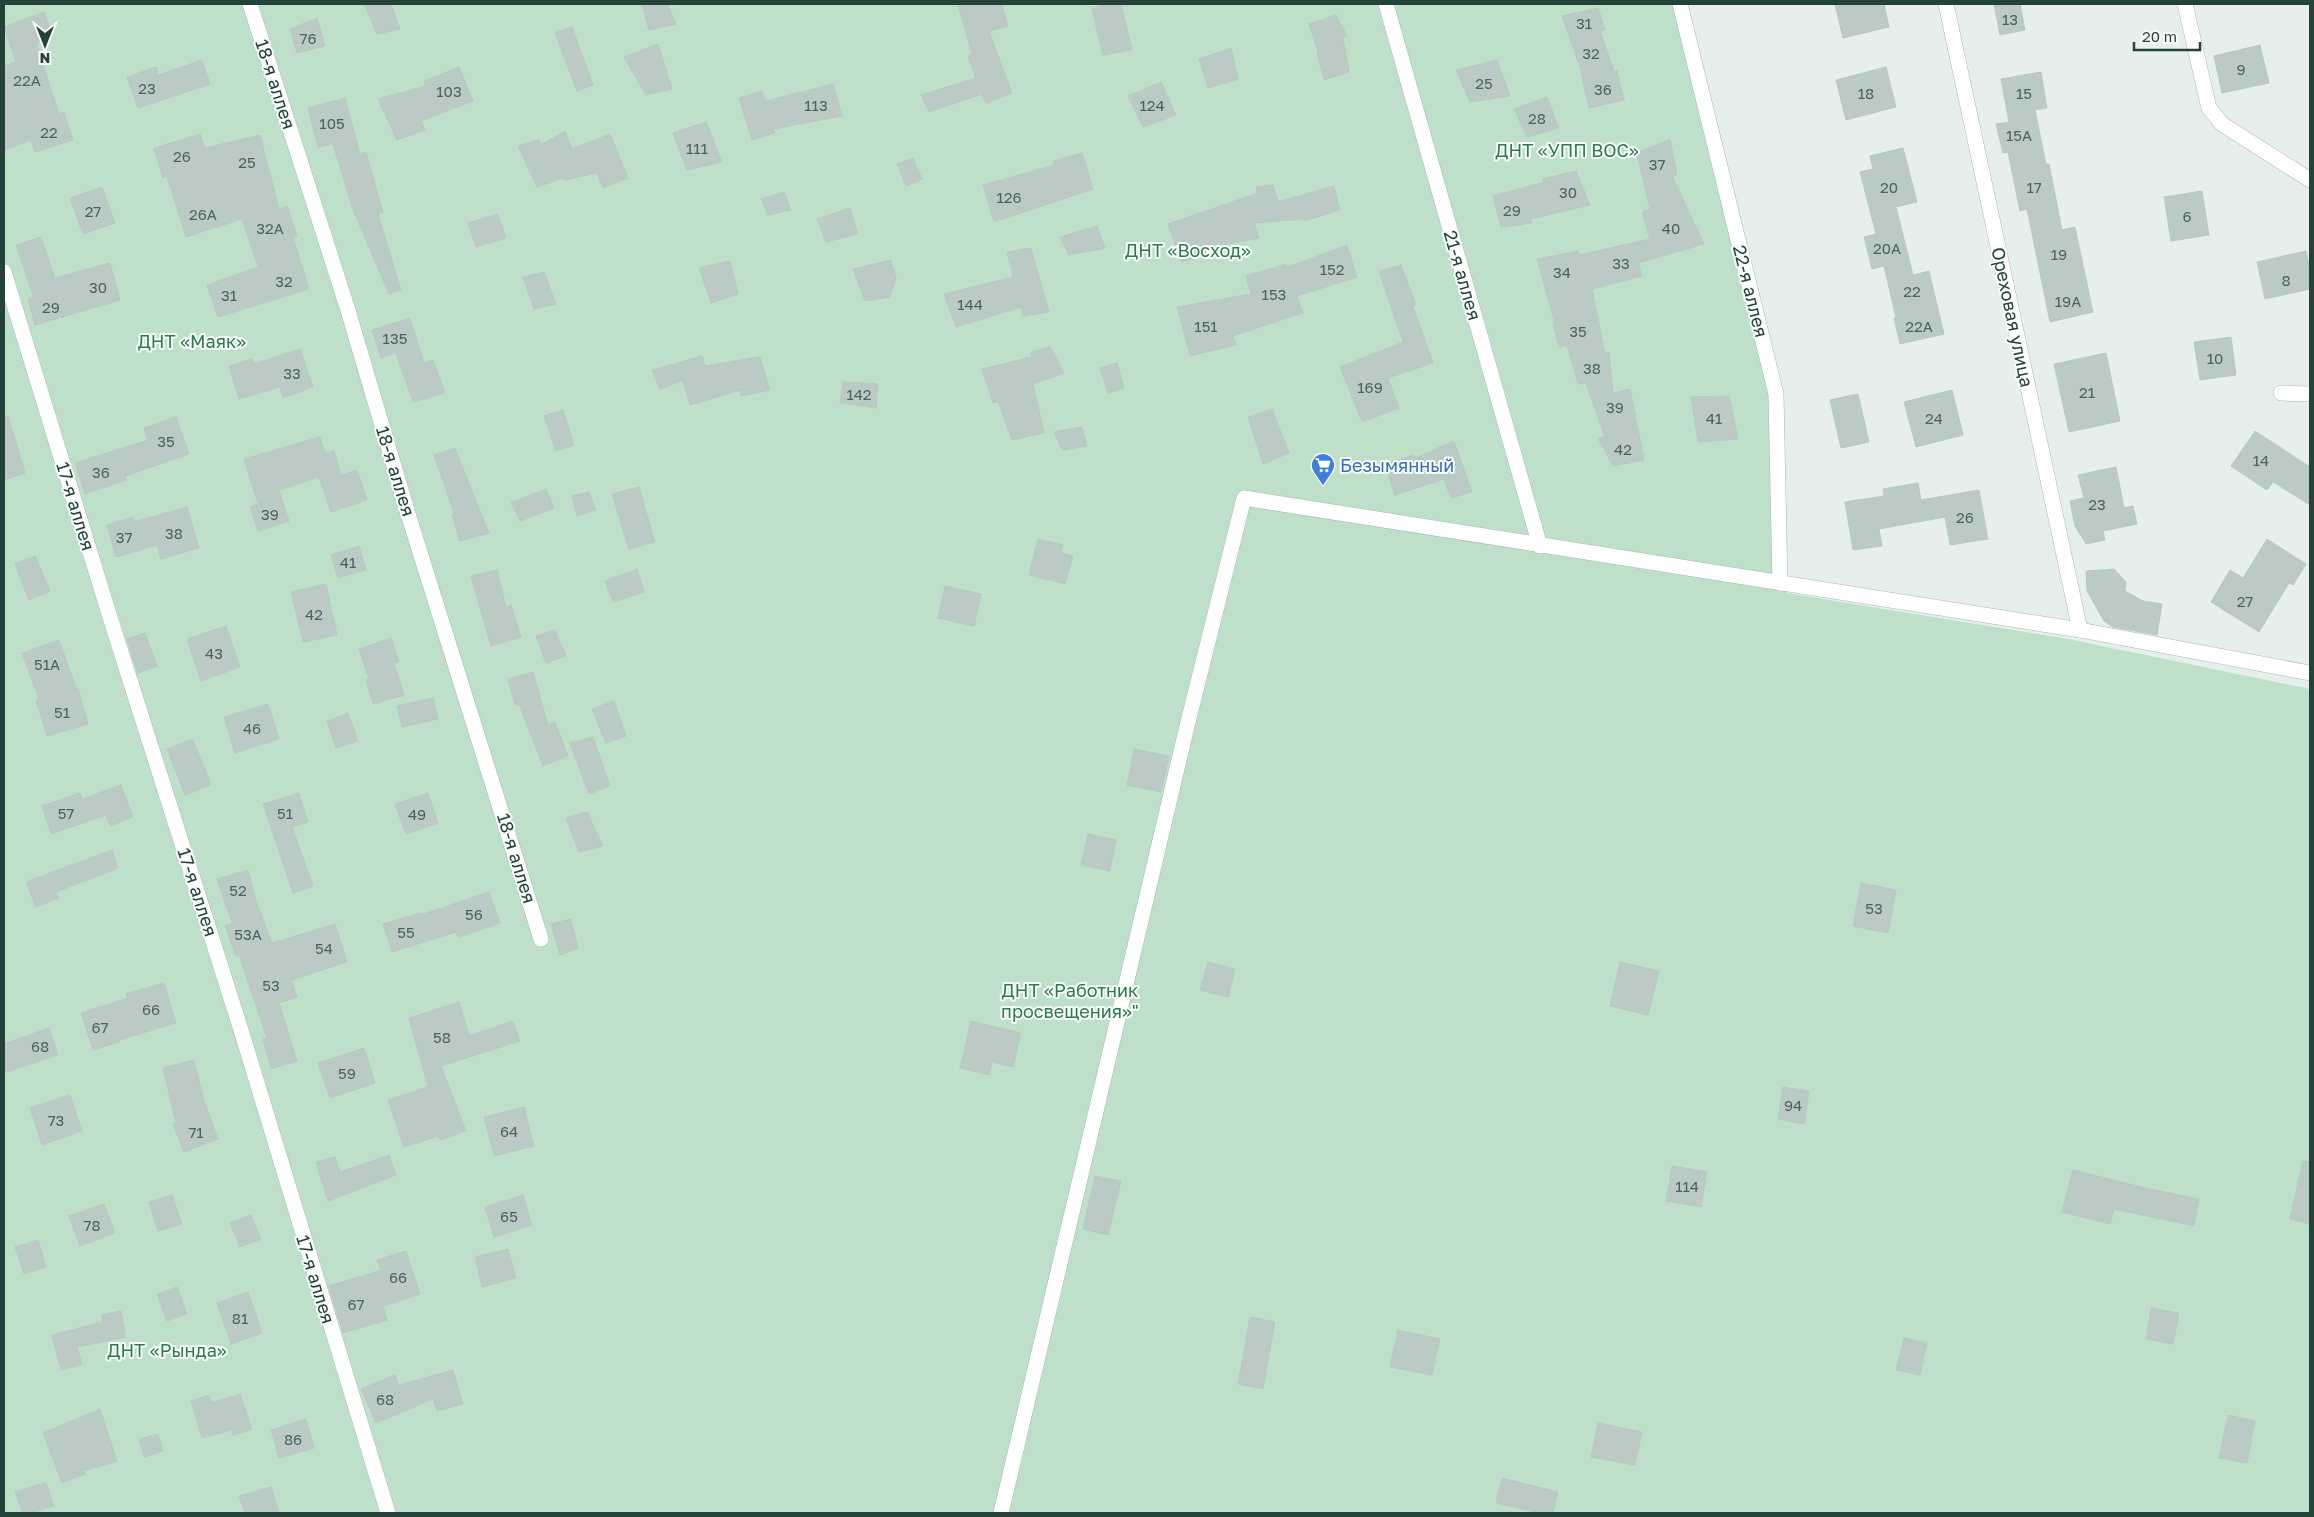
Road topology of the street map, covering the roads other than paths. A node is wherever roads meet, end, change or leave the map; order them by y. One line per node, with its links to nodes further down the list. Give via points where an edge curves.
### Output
1 (250, 4): 14 (street, 18-я аллея)
2 (1386, 4): 10 (street, 21-я аллея)
3 (1680, 4): 11 (street, 22-я аллея, via 1776,394)
4 (1946, 4): 12 (street, Ореховая улица)
5 (2185, 4): 6 (street, via 2209,108 2222,124)
6 (2310, 180)
7 (4, 272): 15 (street, 17-я аллея, via 242,1030)
8 (2281, 393): 9 (street)
9 (2310, 394)
10 (1540, 546): 11 (street); 16 (street, via 1244,498)
11 (1780, 583): 12 (street)
12 (2080, 630): 13 (street)
13 (2310, 674)
14 (542, 939)
15 (388, 1513)
16 (1001, 1513)

